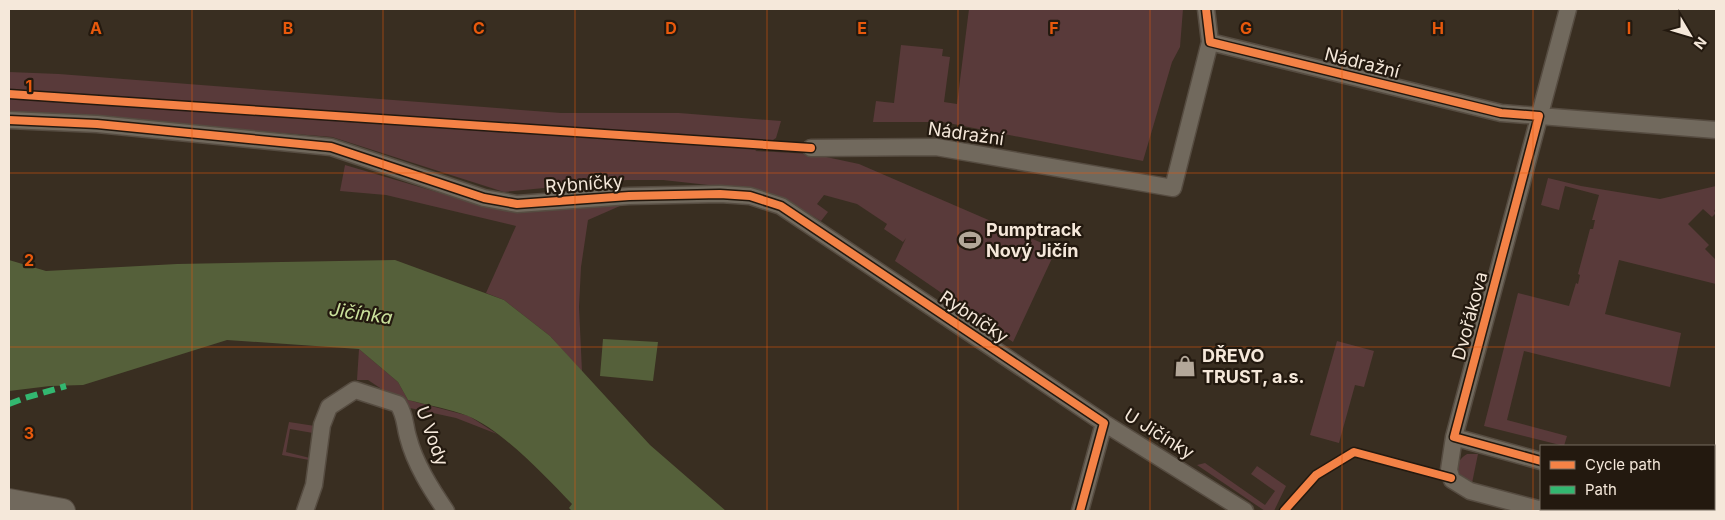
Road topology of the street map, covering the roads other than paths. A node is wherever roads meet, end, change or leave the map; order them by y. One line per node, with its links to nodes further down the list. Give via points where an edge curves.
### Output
1 (1206, 9): 3 (street, Nádražní)
2 (1568, 9): 4 (street, Dvořákova)
3 (1210, 42): 4 (street, Nádražní, via 1501,113); 7 (street, Nádražní, via 1173,188 936,147)
4 (1539, 116): 6 (street, Nádražní); 9 (street, Dvořákova)
5 (9, 120): 8 (street, Rybníčky, via 97,124 331,147 484,198 517,204 629,196 750,196 781,206)
6 (1716, 130)
7 (811, 148)
8 (1104, 423): 16 (street, U Jičínky); 17 (street, U Jičínky)
9 (1454, 437): 10 (street); 12 (street, Dvořákova, via 1449,470 1452,480 1470,491)
10 (1540, 461)
11 (9, 501): 13 (street)
12 (1540, 509)
13 (63, 511)
14 (305, 511): 15 (street, U Vody, via 314,485 322,425 330,407 355,390 398,404 419,465)
15 (446, 511)
16 (1080, 511)
17 (1244, 511)

